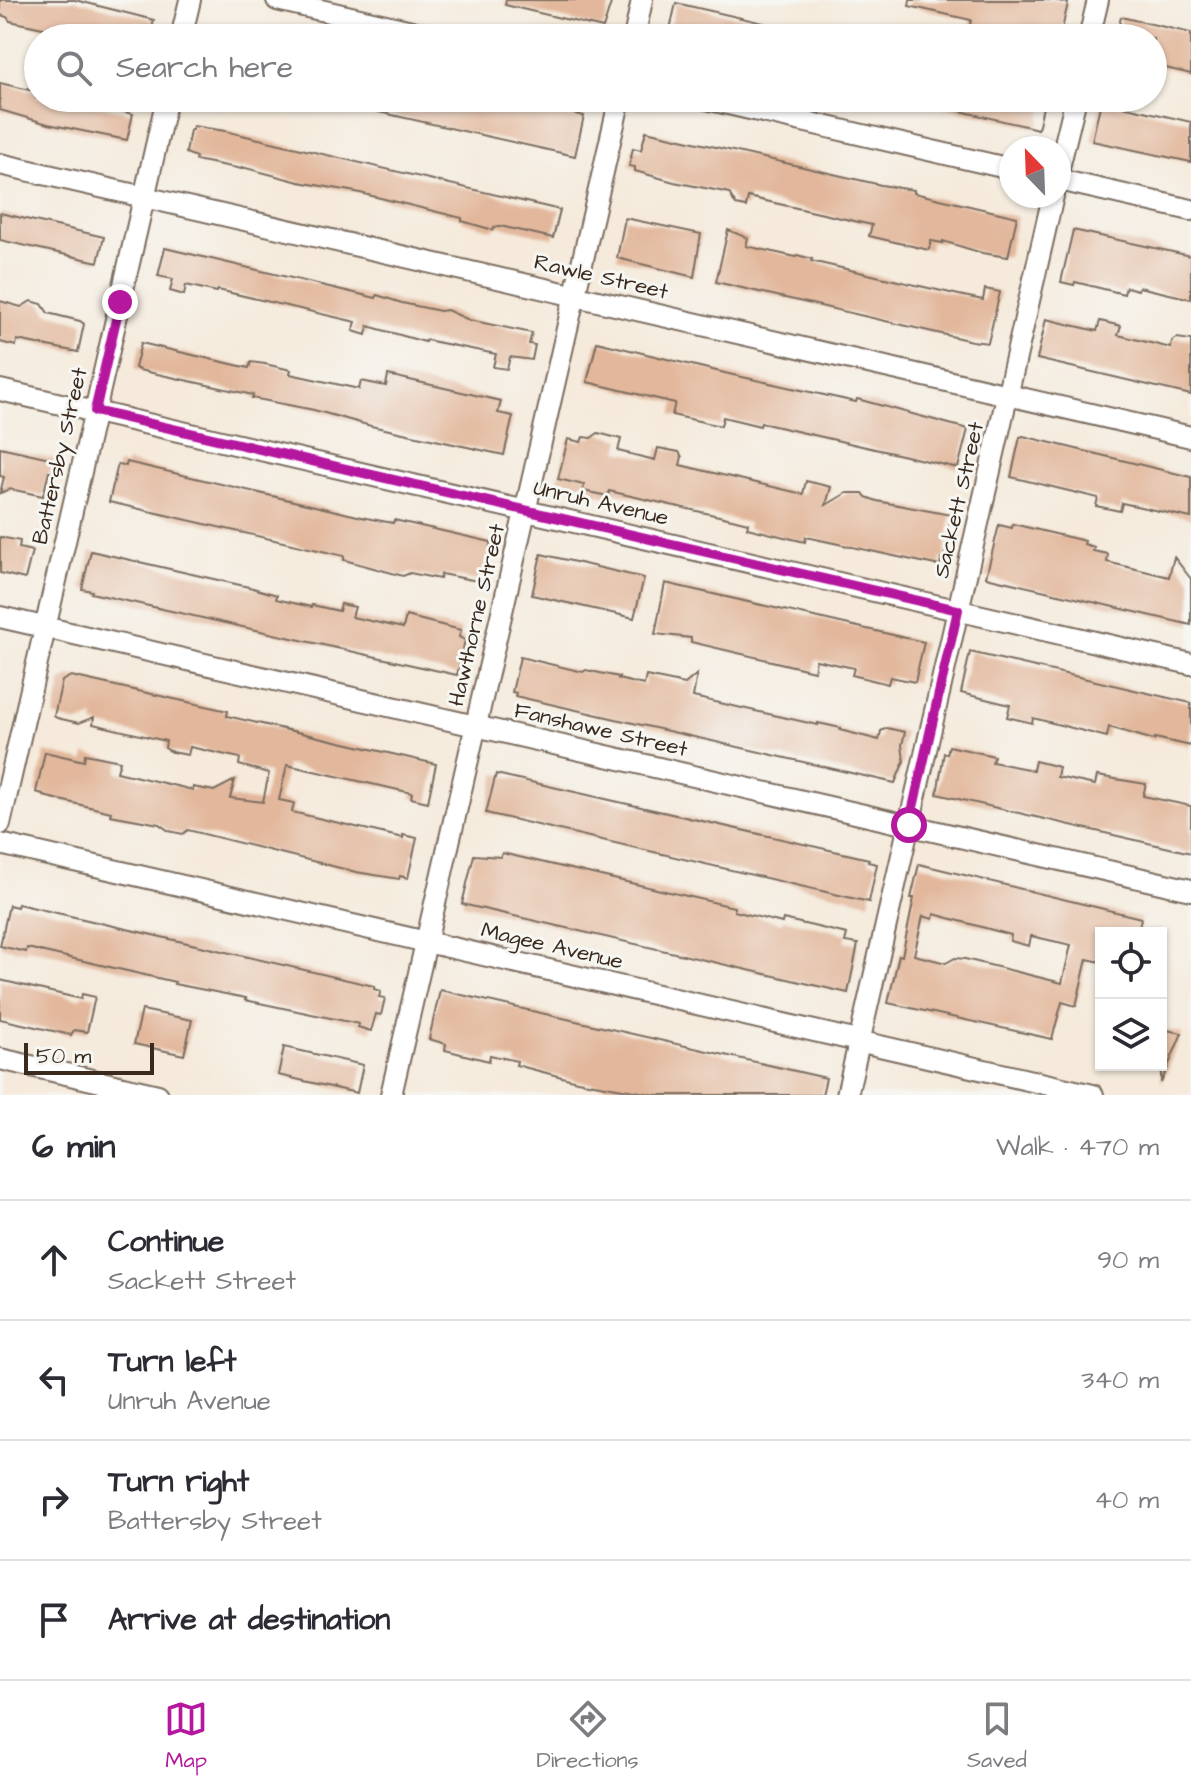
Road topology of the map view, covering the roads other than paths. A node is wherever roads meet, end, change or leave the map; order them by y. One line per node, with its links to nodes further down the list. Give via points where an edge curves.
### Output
1 (190, 0): 5 (street)
2 (277, 0): 6 (street)
3 (642, 0): 7 (street)
4 (1098, 0): 8 (street)
5 (184, 24)
6 (381, 24)
7 (637, 24)
8 (1092, 24)
9 (164, 112): 17 (street, Battersby Street)
10 (617, 112): 20 (street, Hawthorne Street)
11 (763, 112): 15 (street)
12 (1073, 112): 13 (street)
13 (1067, 136)
14 (0, 164): 17 (street, Rawle Street)
15 (999, 166)
16 (1071, 183): 19 (street)
17 (144, 198): 20 (street, Rawle Street); 23 (street, Battersby Street)
18 (1050, 208): 22 (street, Sackett Street)
19 (1191, 210)
20 (575, 295): 22 (street, Rawle Street); 25 (street, Hawthorne Street)
21 (0, 390): 23 (street, Unruh Avenue)
22 (1007, 395): 24 (street, Rawle Street); 26 (street, Sackett Street)
23 (95, 411): 25 (street, Unruh Avenue); 28 (street, Battersby Street)
24 (1191, 437)
25 (525, 510): 26 (street, Unruh Avenue); 30 (street, Hawthorne Street)
26 (958, 610): 29 (street, Unruh Avenue); 32 (street, Sackett Street)
27 (0, 617): 28 (street, Fanshawe Street)
28 (45, 627): 30 (street, Fanshawe Street); 31 (street, Battersby Street)
29 (1191, 664)
30 (476, 726): 32 (street, Fanshawe Street); 35 (street, Hawthorne Street)
31 (0, 824)
32 (909, 825): 34 (street, Fanshawe Street); 36 (street, Sackett Street)
33 (0, 844): 35 (street, Magee Avenue)
34 (1191, 890)
35 (426, 942): 36 (street, Magee Avenue); 39 (street, Hawthorne Street)
36 (859, 1041): 40 (street, Sackett Street); 41 (street, Magee Avenue)
37 (0, 1059): 38 (street)
38 (158, 1095)
39 (391, 1095)
40 (847, 1095)
41 (1093, 1095)

